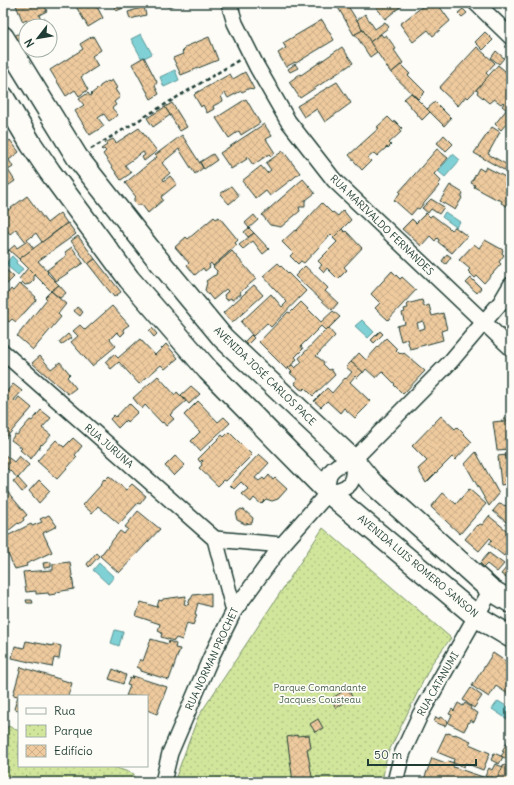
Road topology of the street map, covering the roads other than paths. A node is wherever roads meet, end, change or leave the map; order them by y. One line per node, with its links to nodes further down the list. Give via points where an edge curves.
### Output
1 (229, 3): 7 (street, RUA MARIVALDO FERNANDES, via 235,23 256,67 288,121 334,180)
2 (476, 3): 4 (street)
3 (3, 37): 10 (main road, AVENIDA JOSÉ CARLOS PACE, via 77,157 155,256 223,338)
4 (511, 37)
5 (3, 97): 11 (main road, via 50,172 129,279 208,370)
6 (511, 285): 7 (street)
7 (484, 323): 8 (street, RUA MARIVALDO FERNANDES); 10 (street)
8 (511, 348)
9 (3, 352): 12 (street, RUA JURUNA)
10 (352, 460): 11 (street, via 336,467 328,478); 11 (street, via 354,474 351,481 342,490); 14 (main road, AVENIDA JOSÉ CARLOS PACE, via 371,482)
11 (328, 492): 13 (street, RUA NORMAN PROCHET); 17 (main road, AVENIDA LUIS ROMERO SANSON)
12 (215, 539): 13 (street); 16 (street)
13 (282, 545): 16 (street, RUA NORMAN PROCHET)
14 (492, 590): 15 (main road, AVENIDA JOSÉ CARLOS PACE); 17 (street, RUA CATANUMI)
15 (511, 602)
16 (234, 611): 19 (street, RUA NORMAN PROCHET, via 170,753)
17 (476, 616): 18 (main road, AVENIDA LUIS ROMERO SANSON); 20 (street, RUA CATANUMI, via 420,715 402,754)
18 (511, 637)
19 (164, 782)
20 (395, 782)

